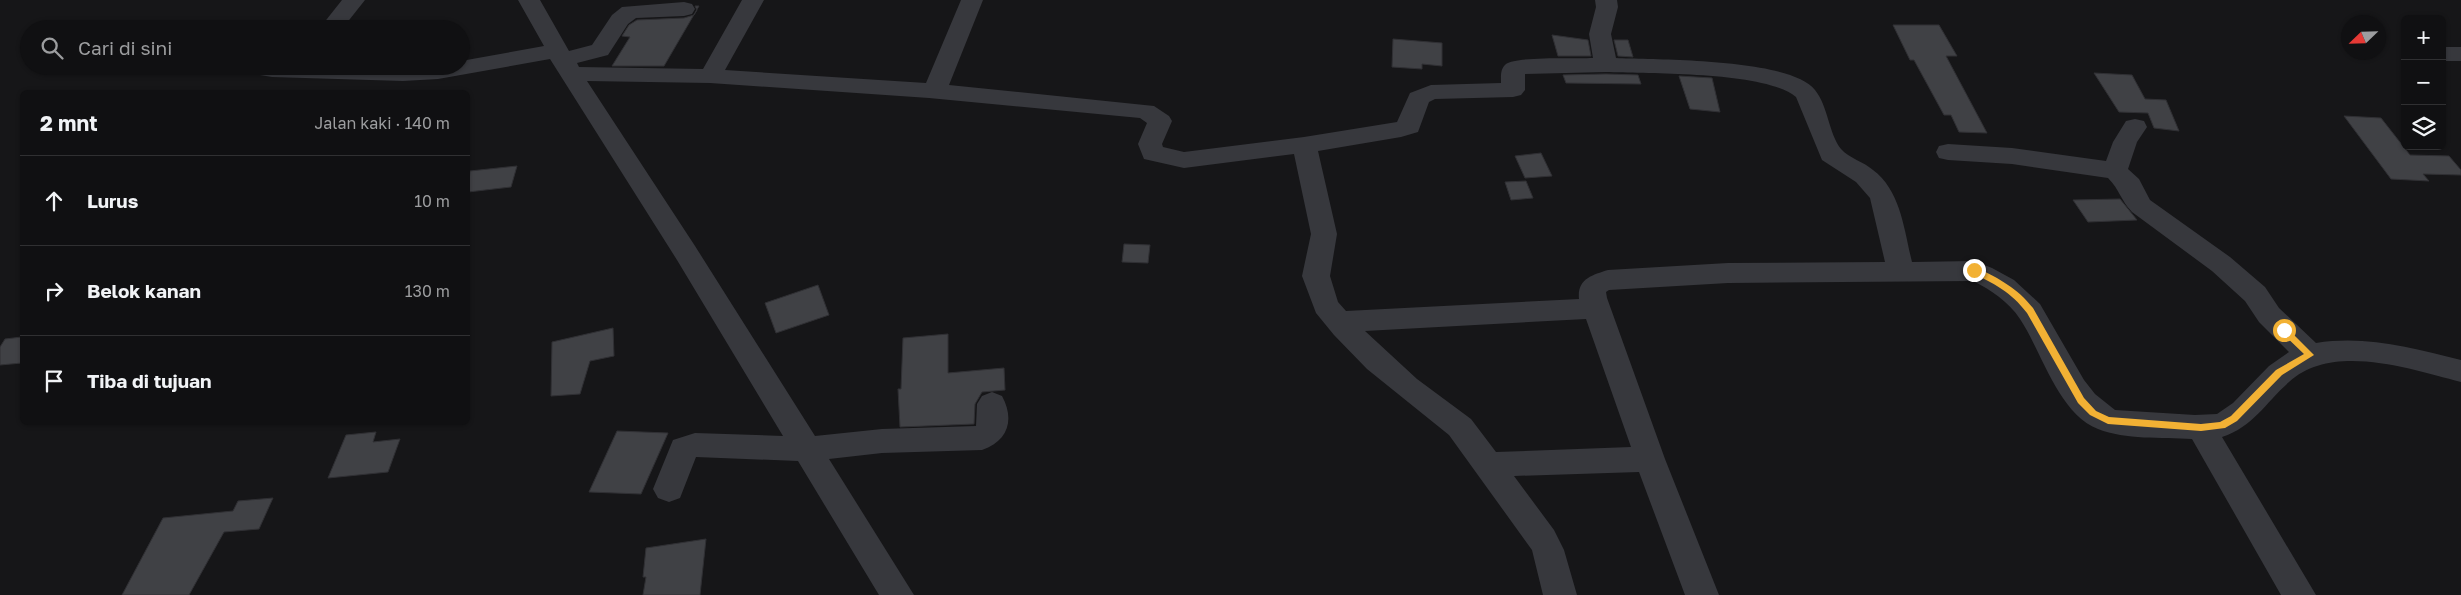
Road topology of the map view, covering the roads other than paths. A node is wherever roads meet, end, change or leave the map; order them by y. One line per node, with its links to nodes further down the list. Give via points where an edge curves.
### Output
1 (354, 0): 7 (street)
2 (529, 0): 10 (street)
3 (753, 0): 13 (street)
4 (972, 0): 14 (street)
5 (1606, 0): 11 (street, via 1600,34)
6 (684, 9): 10 (street, via 630,12 620,20 600,50)
7 (337, 20)
8 (2446, 54): 9 (street)
9 (2461, 54)
10 (563, 62): 12 (street); 13 (street); 26 (street, via 686,253)
11 (1606, 65): 16 (street, via 1515,68 1513,90 1431,92 1418,98 1409,126); 19 (street, via 1737,72 1786,81 1799,88 1806,94 1831,154 1865,176 1882,195)
12 (470, 69)
13 (710, 76): 14 (street)
14 (935, 91): 16 (street, via 1146,111 1160,121 1150,144 1153,153 1184,160)
15 (2135, 127): 18 (street, via 2125,142)
16 (1304, 145): 21 (street, via 1324,234 1316,276 1326,306)
17 (1948, 152): 18 (street, via 2012,156)
18 (2115, 171): 22 (street, via 2130,185 2141,206 2221,264 2255,294 2268,315)
19 (1901, 272): 20 (street, via 1728,273 1608,280 1592,289); 25 (street, via 1974,270 2005,285 2030,311 2081,401 2093,413 2108,420)
20 (1596, 308): 21 (street); 27 (street)
21 (1339, 322): 28 (street, via 1407,387 1460,427)
22 (2310, 355): 23 (street, via 2339,351 2372,352); 25 (street, via 2279,373 2234,419 2222,425)
23 (2461, 371)
24 (992, 404): 26 (street, via 992,431 982,438 882,441)
25 (2201, 428): 33 (street)
26 (806, 449): 29 (street, via 695,445 684,449); 30 (street)
27 (1650, 458): 28 (street); 32 (street)
28 (1486, 465): 31 (street, via 1543,540)
29 (669, 489)
30 (896, 595)
31 (1560, 595)
32 (1702, 595)
33 (2299, 595)

